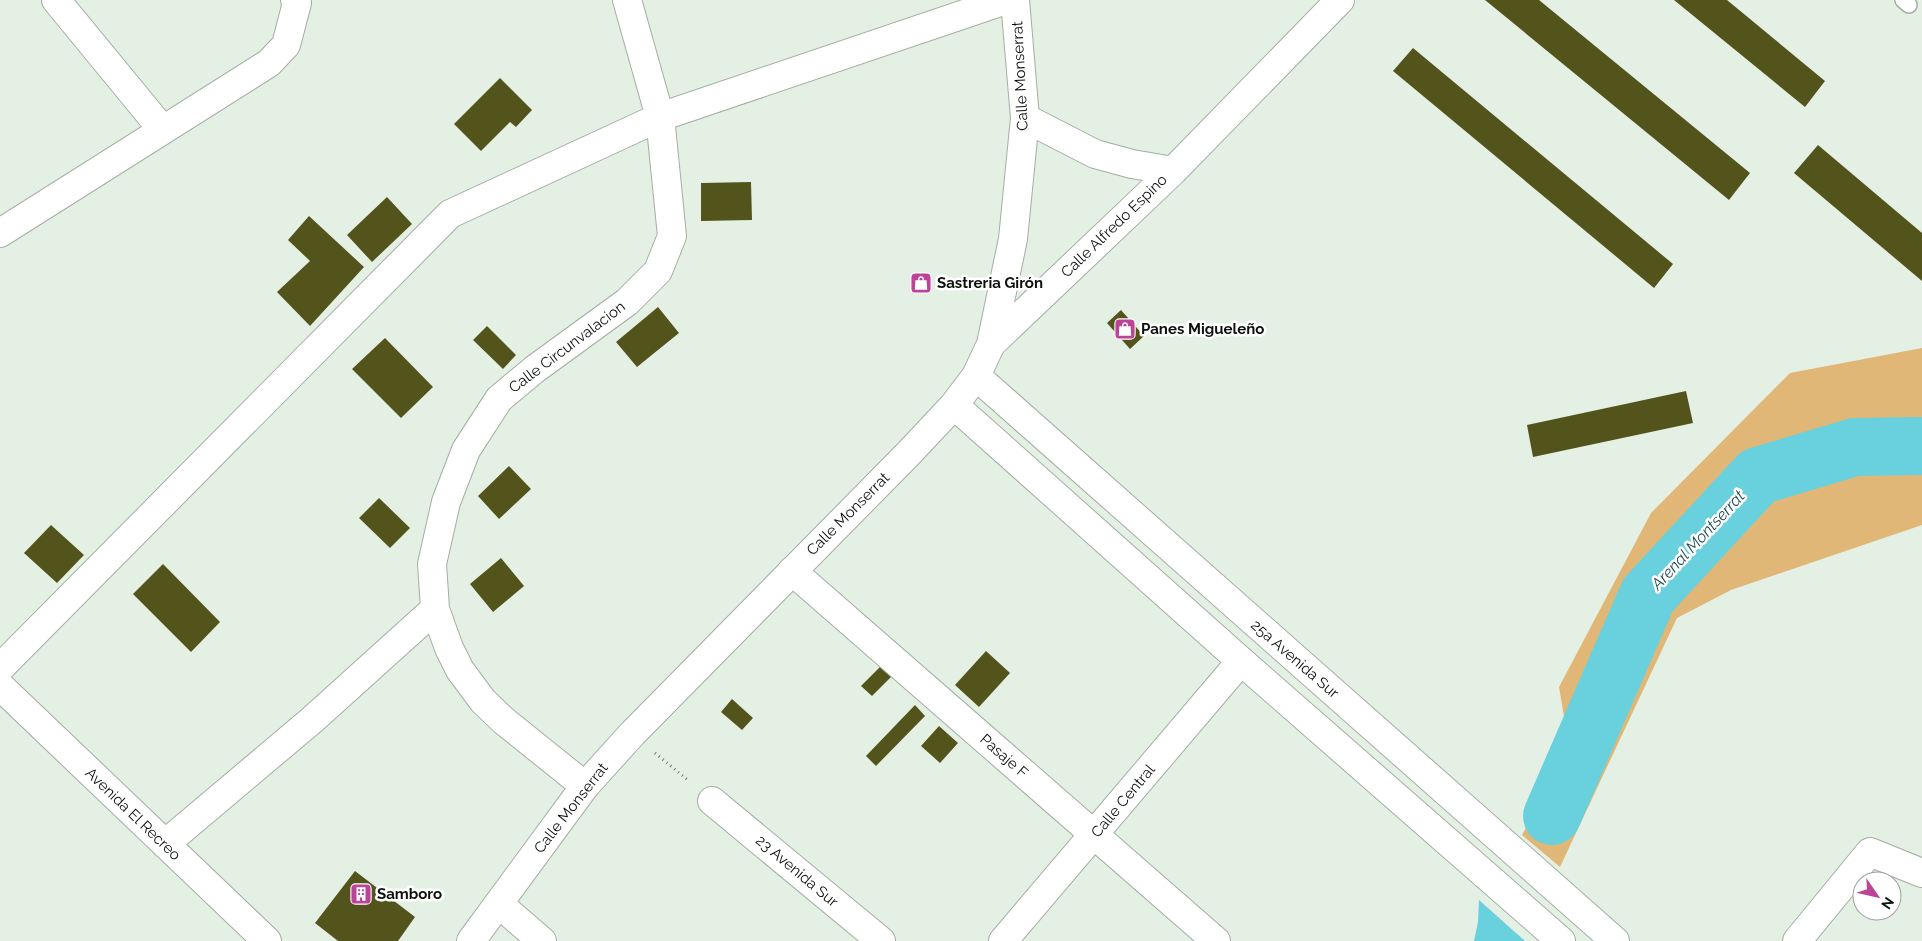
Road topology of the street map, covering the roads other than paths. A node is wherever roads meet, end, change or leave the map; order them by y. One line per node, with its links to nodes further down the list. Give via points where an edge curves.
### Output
1 (56, 0): 9 (street)
2 (295, 0): 9 (street, via 297,3 286,45 269,63)
3 (627, 0): 7 (street, Calle Circunvalacion)
4 (1006, 0): 7 (street)
5 (1014, 0): 8 (street, Calle Monserrat)
6 (1340, 0): 10 (street, Calle Alfredo Espino)
7 (660, 117): 16 (street, Calle Circunvalacion, via 672,236 658,271 627,302 499,399 466,450 446,502 432,564); 18 (street, via 450,214)
8 (1025, 118): 10 (street, Calle Alfredo Espino, via 1096,154); 12 (street, Calle Monserrat, via 1013,239)
9 (162, 129): 11 (street)
10 (1173, 171): 12 (street, Calle Alfredo Espino)
11 (0, 233)
12 (991, 344): 13 (street, Calle Monserrat)
13 (976, 376): 14 (street, Calle Monserrat); 33 (street, 25a Avenida Sur)
14 (954, 405): 15 (street, Calle Monserrat); 17 (street)
15 (792, 571): 20 (street, Calle Monserrat); 22 (street, Pasaje F)
16 (435, 608): 20 (street, Calle Circunvalacion, via 460,670 483,701); 23 (street, via 312,720)
17 (1241, 660): 22 (street, Calle Central); 32 (street)
18 (0, 668)
19 (0, 686): 23 (street, Avenida El Recreo)
20 (585, 786): 25 (street, Calle Monserrat)
21 (712, 801): 29 (street, 23 Avenida Sur)
22 (1094, 835): 30 (street, Calle Central); 31 (street, Pasaje F)
23 (165, 844): 26 (street, Avenida El Recreo)
24 (1922, 873): 34 (street, via 1870,852)
25 (499, 904): 27 (street, Calle Monserrat); 28 (street)
26 (267, 941)
27 (471, 941)
28 (542, 941)
29 (881, 941)
30 (1003, 941)
31 (1216, 941)
32 (1562, 941)
33 (1615, 941)
34 (1797, 941)

